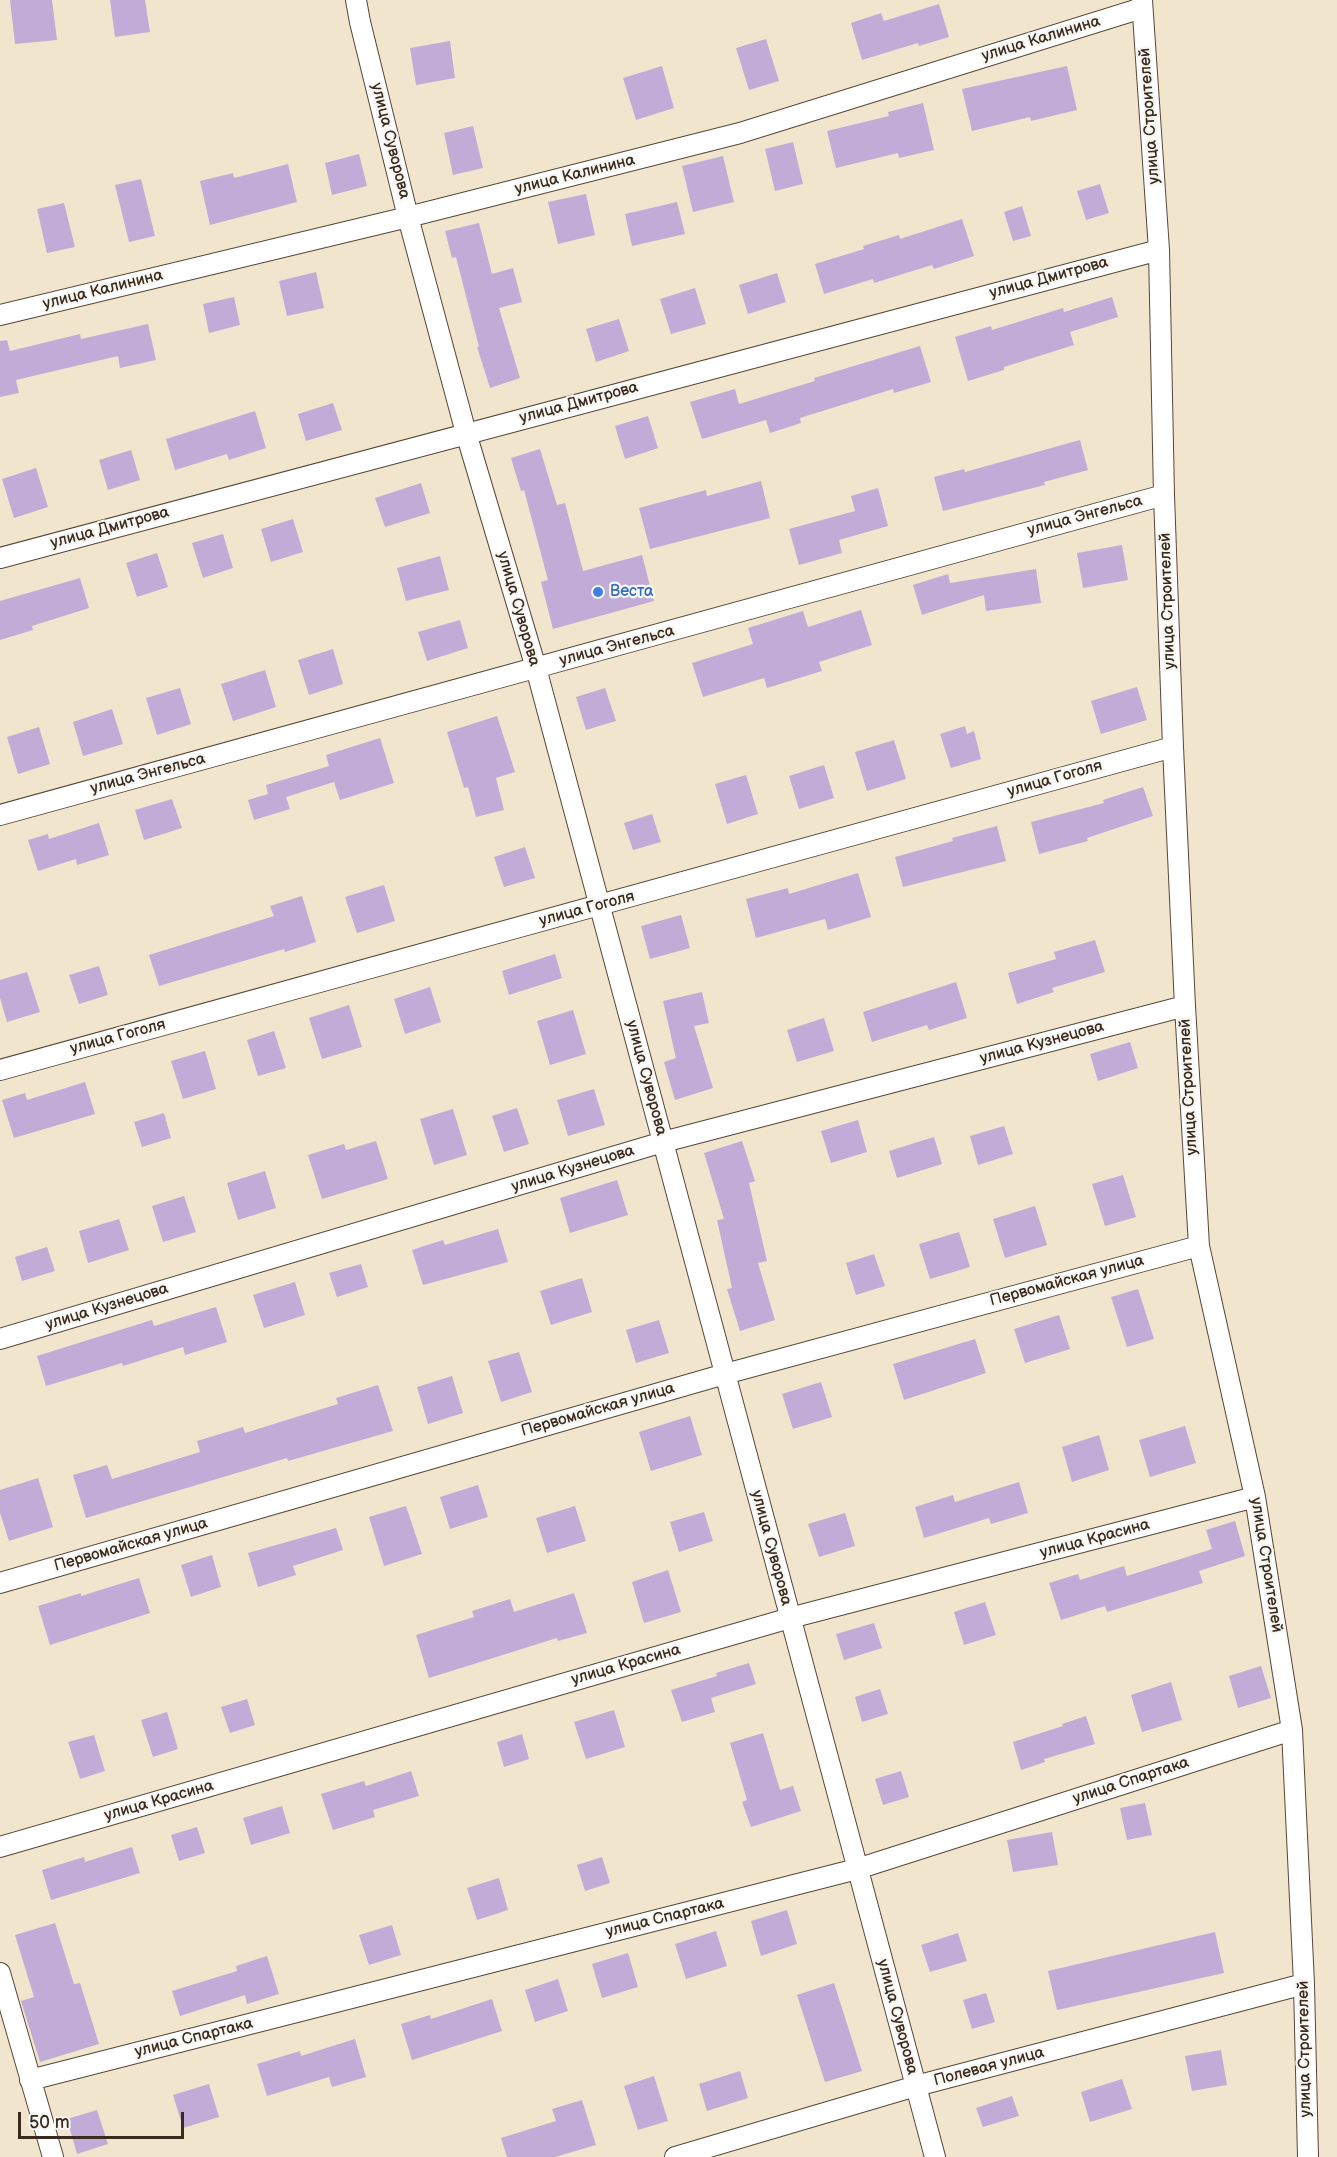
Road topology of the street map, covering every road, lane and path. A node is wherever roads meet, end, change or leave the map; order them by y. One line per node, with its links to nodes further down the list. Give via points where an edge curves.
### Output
1 (356, 0): 3 (street, улица Суворова)
2 (1142, 4): 3 (street, улица Калинина, via 740,133); 4 (street, улица Строителей)
3 (408, 217): 5 (street, улица Калинина); 6 (street, улица Суворова)
4 (1159, 249): 6 (street, улица Дмитрова); 7 (street, улица Строителей)
5 (0, 315)
6 (466, 432): 8 (street, улица Дмитрова); 9 (street, улица Суворова)
7 (1164, 495): 9 (street, улица Энгельса); 10 (street, улица Строителей)
8 (0, 558)
9 (536, 668): 11 (street, улица Энгельса); 12 (street, улица Суворова)
10 (1173, 747): 12 (street, улица Гоголя); 13 (street, улица Строителей)
11 (0, 814)
12 (599, 906): 14 (street, улица Гоголя); 15 (street, улица Суворова)
13 (1185, 1006): 15 (street, улица Кузнецова); 16 (street, улица Строителей)
14 (0, 1070)
15 (663, 1142): 17 (street, улица Кузнецова); 18 (street, улица Суворова)
16 (1199, 1246): 18 (street, Первомайская улица); 19 (street, улица Строителей)
17 (0, 1339)
18 (724, 1374): 20 (street, Первомайская улица); 21 (street, улица Суворова)
19 (1255, 1497): 21 (street, улица Красина); 22 (street, улица Строителей)
20 (0, 1583)
21 (790, 1618): 23 (street, улица Красина); 24 (street, улица Суворова)
22 (1292, 1730): 24 (street, улица Спартака); 26 (street, улица Строителей)
23 (0, 1847)
24 (857, 1869): 28 (street, улица Спартака); 29 (street, улица Суворова)
25 (0, 1973): 27 (street)
26 (1304, 1984): 29 (street, Полевая улица); 33 (street, улица Строителей)
27 (6, 2020): 28 (street)
28 (30, 2080): 30 (street)
29 (916, 2086): 31 (street, Полевая улица); 32 (street, улица Суворова)
30 (52, 2157)
31 (675, 2157)
32 (935, 2157)
33 (1308, 2157)

